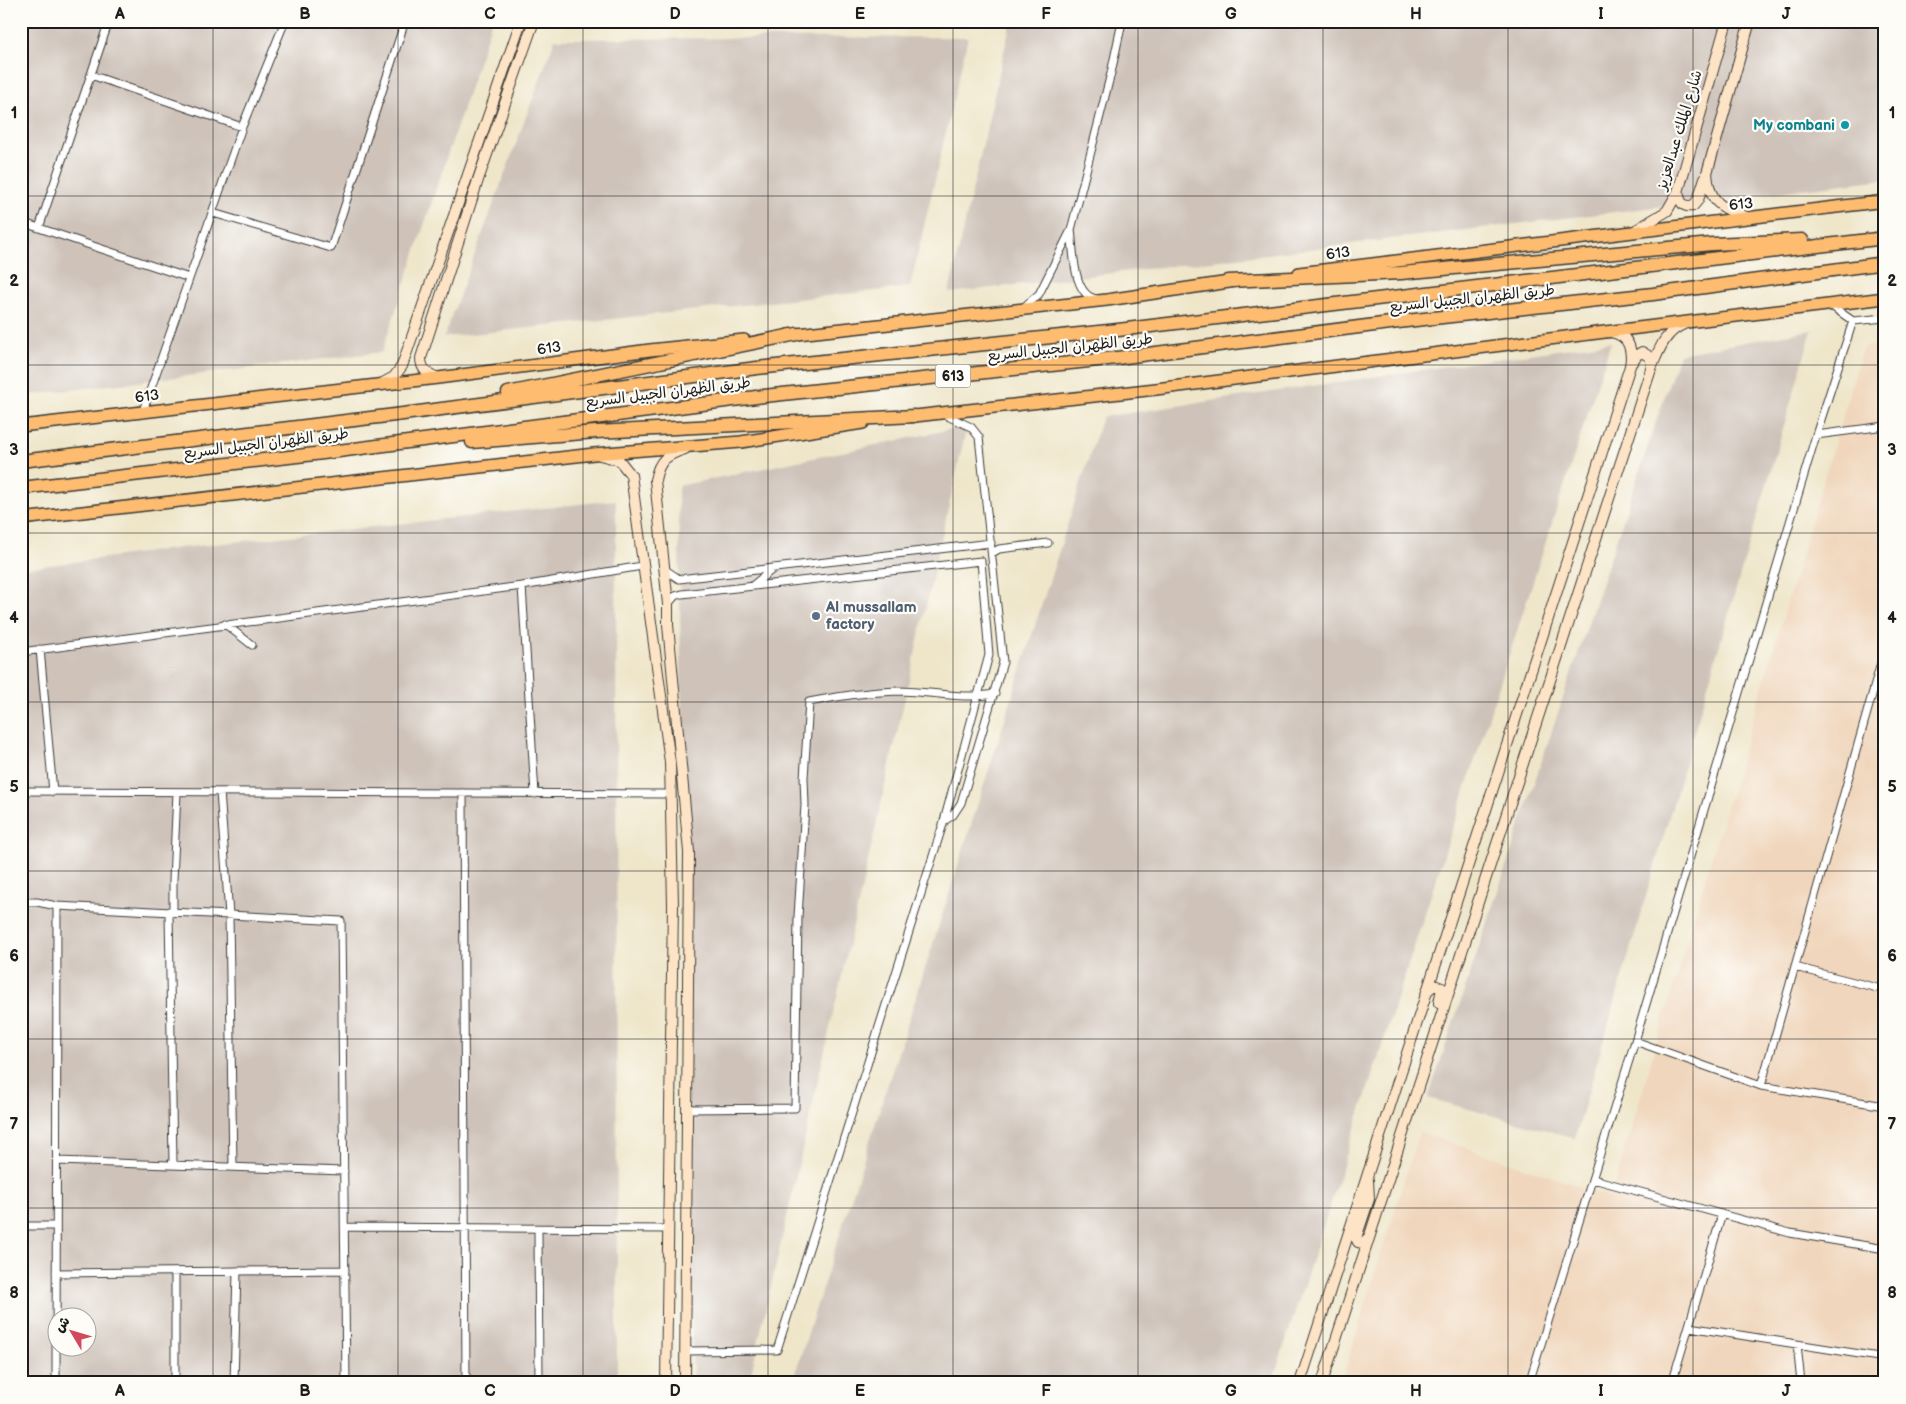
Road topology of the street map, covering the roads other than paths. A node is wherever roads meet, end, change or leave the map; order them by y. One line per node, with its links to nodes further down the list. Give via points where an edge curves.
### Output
1 (110, 21): 9 (street)
2 (285, 21): 10 (street)
3 (405, 21): 14 (street, via 331,248)
4 (521, 21): 36 (street, via 402,366 394,377)
5 (534, 21): 35 (street, via 481,171 421,358 424,371)
6 (1727, 21): 12 (street, شارع الملك عبدالعزيز)
7 (1750, 21): 11 (street)
8 (1122, 22): 18 (street)
9 (91, 75): 10 (street); 17 (street)
10 (242, 127): 14 (street)
11 (1706, 172): 12 (street, via 1698,200 1693,206 1683,205); 15 (street, via 1708,189 1716,202)
12 (1678, 192): 19 (street, شارع الملك عبدالعزيز, via 1667,211)
13 (1885, 201): 15 (main road, 613)
14 (213, 213): 22 (street)
15 (1750, 218): 19 (main road, 613)
16 (21, 222): 17 (street)
17 (40, 228): 22 (street)
18 (1071, 230): 25 (street, via 1078,284 1087,296); 27 (street, via 1039,294 1025,307)
19 (1636, 230): 23 (main road, 613)
20 (1885, 237): 23 (highway, via 1712,244 1401,273); 38 (highway, طريق الظهران الجبيل السريع / 613, via 1128,328 757,368)
21 (1885, 263): 45 (highway, طريق الظهران الجبيل السريع / 613, via 1117,358 764,396)
22 (189, 278): 37 (street)
23 (1228, 282): 25 (main road, 613)
24 (1885, 298): 26 (main road)
25 (1107, 300): 27 (main road, 613)
26 (1830, 305): 29 (main road); 30 (street)
27 (1015, 311): 32 (main road, 613)
28 (1885, 318): 30 (street)
29 (1695, 320): 31 (main road); 34 (street, via 1666,336)
30 (1853, 321): 43 (street)
31 (1605, 332): 33 (street, via 1624,336 1632,357); 39 (main road)
32 (797, 334): 35 (main road, 613); 38 (highway)
33 (1630, 366): 34 (street, via 1642,352 1650,357); 82 (street)
34 (1652, 366): 84 (street)
35 (438, 378): 36 (main road, 613)
36 (381, 384): 37 (main road, 613)
37 (143, 411): 41 (main road, 613)
38 (403, 414): 47 (highway, طريق الظهران الجبيل السريع / 613)
39 (943, 414): 40 (main road); 50 (street, via 970,427 978,437)
40 (914, 416): 44 (main road, via 741,442); 45 (highway, via 596,432)
41 (21, 426)
42 (1885, 426): 43 (street)
43 (1816, 435): 83 (street)
44 (697, 445): 46 (main road); 56 (street, via 673,453 663,459 658,468 655,480)
45 (323, 453): 48 (highway, طريق الظهران الجبيل السريع / 613)
46 (594, 454): 49 (main road); 54 (street, via 619,460 631,476)
47 (21, 460)
48 (21, 488)
49 (21, 520)
50 (991, 543): 52 (street); 55 (street)
51 (1048, 543): 52 (street, via 999,549)
52 (992, 556): 53 (street); 66 (street, via 1003,662)
53 (980, 561): 58 (street); 67 (street, via 989,655)
54 (642, 566): 57 (street); 74 (street, via 670,762)
55 (774, 568): 56 (street, via 679,579); 58 (street)
56 (664, 569): 59 (street)
57 (522, 586): 60 (street); 73 (street)
58 (755, 586): 59 (street, via 682,594)
59 (668, 604): 87 (street, via 689,852)
60 (225, 624): 61 (street); 62 (street)
61 (252, 645)
62 (40, 649): 64 (street); 69 (street)
63 (1885, 649): 65 (street)
64 (21, 652)
65 (1882, 667): 80 (street)
66 (995, 694): 67 (street); 75 (street, via 961,803)
67 (977, 697): 75 (street); 87 (street, via 898,691 809,702 798,917 795,1108)
68 (21, 792): 69 (street)
69 (53, 792): 70 (street)
70 (177, 792): 71 (street); 78 (street)
71 (220, 792): 72 (street); 79 (street)
72 (462, 793): 73 (street); 98 (street)
73 (535, 794): 74 (street)
74 (670, 794): 100 (street, via 673,905)
75 (944, 821): 109 (street, via 777,1350)
76 (21, 902): 77 (street)
77 (57, 906): 78 (street); 88 (street)
78 (171, 911): 79 (street); 89 (street)
79 (228, 915): 90 (street); 91 (street, via 341,921)
80 (1795, 967): 81 (street); 85 (street)
81 (1885, 990)
82 (1427, 991): 84 (street, via 1434,985 1440,986 1442,991 1433,1020); 92 (street)
83 (1636, 1041): 85 (street); 93 (street)
84 (1428, 1058): 101 (street)
85 (1761, 1086): 86 (street)
86 (1885, 1106)
87 (688, 1109): 109 (street)
88 (57, 1161): 89 (street); 96 (street)
89 (173, 1165): 90 (street)
90 (233, 1167): 91 (street)
91 (344, 1171): 97 (street)
92 (1368, 1172): 101 (street, via 1368,1199 1356,1238 1363,1243); 119 (street)
93 (1593, 1179): 94 (street); 121 (street)
94 (1722, 1214): 102 (street, via 1790,1233); 107 (street)
95 (21, 1226): 96 (street)
96 (56, 1226): 106 (street)
97 (345, 1228): 98 (street); 103 (street)
98 (466, 1228): 99 (street); 115 (street)
99 (538, 1229): 100 (street); 116 (street)
100 (668, 1229): 117 (street)
101 (1370, 1234): 120 (street)
102 (1885, 1249)
103 (345, 1270): 104 (street); 114 (street)
104 (237, 1271): 105 (street); 113 (street)
105 (175, 1272): 106 (street); 112 (street)
106 (56, 1273): 111 (street)
107 (1689, 1327): 108 (street); 122 (street)
108 (1797, 1344): 110 (street); 123 (street)
109 (685, 1351): 118 (street)
110 (1885, 1358)
111 (56, 1383)
112 (175, 1383)
113 (234, 1383)
114 (346, 1383)
115 (466, 1383)
116 (539, 1383)
117 (666, 1383)
118 (685, 1383)
119 (1300, 1383)
120 (1322, 1383)
121 (1529, 1383)
122 (1672, 1383)
123 (1801, 1383)

